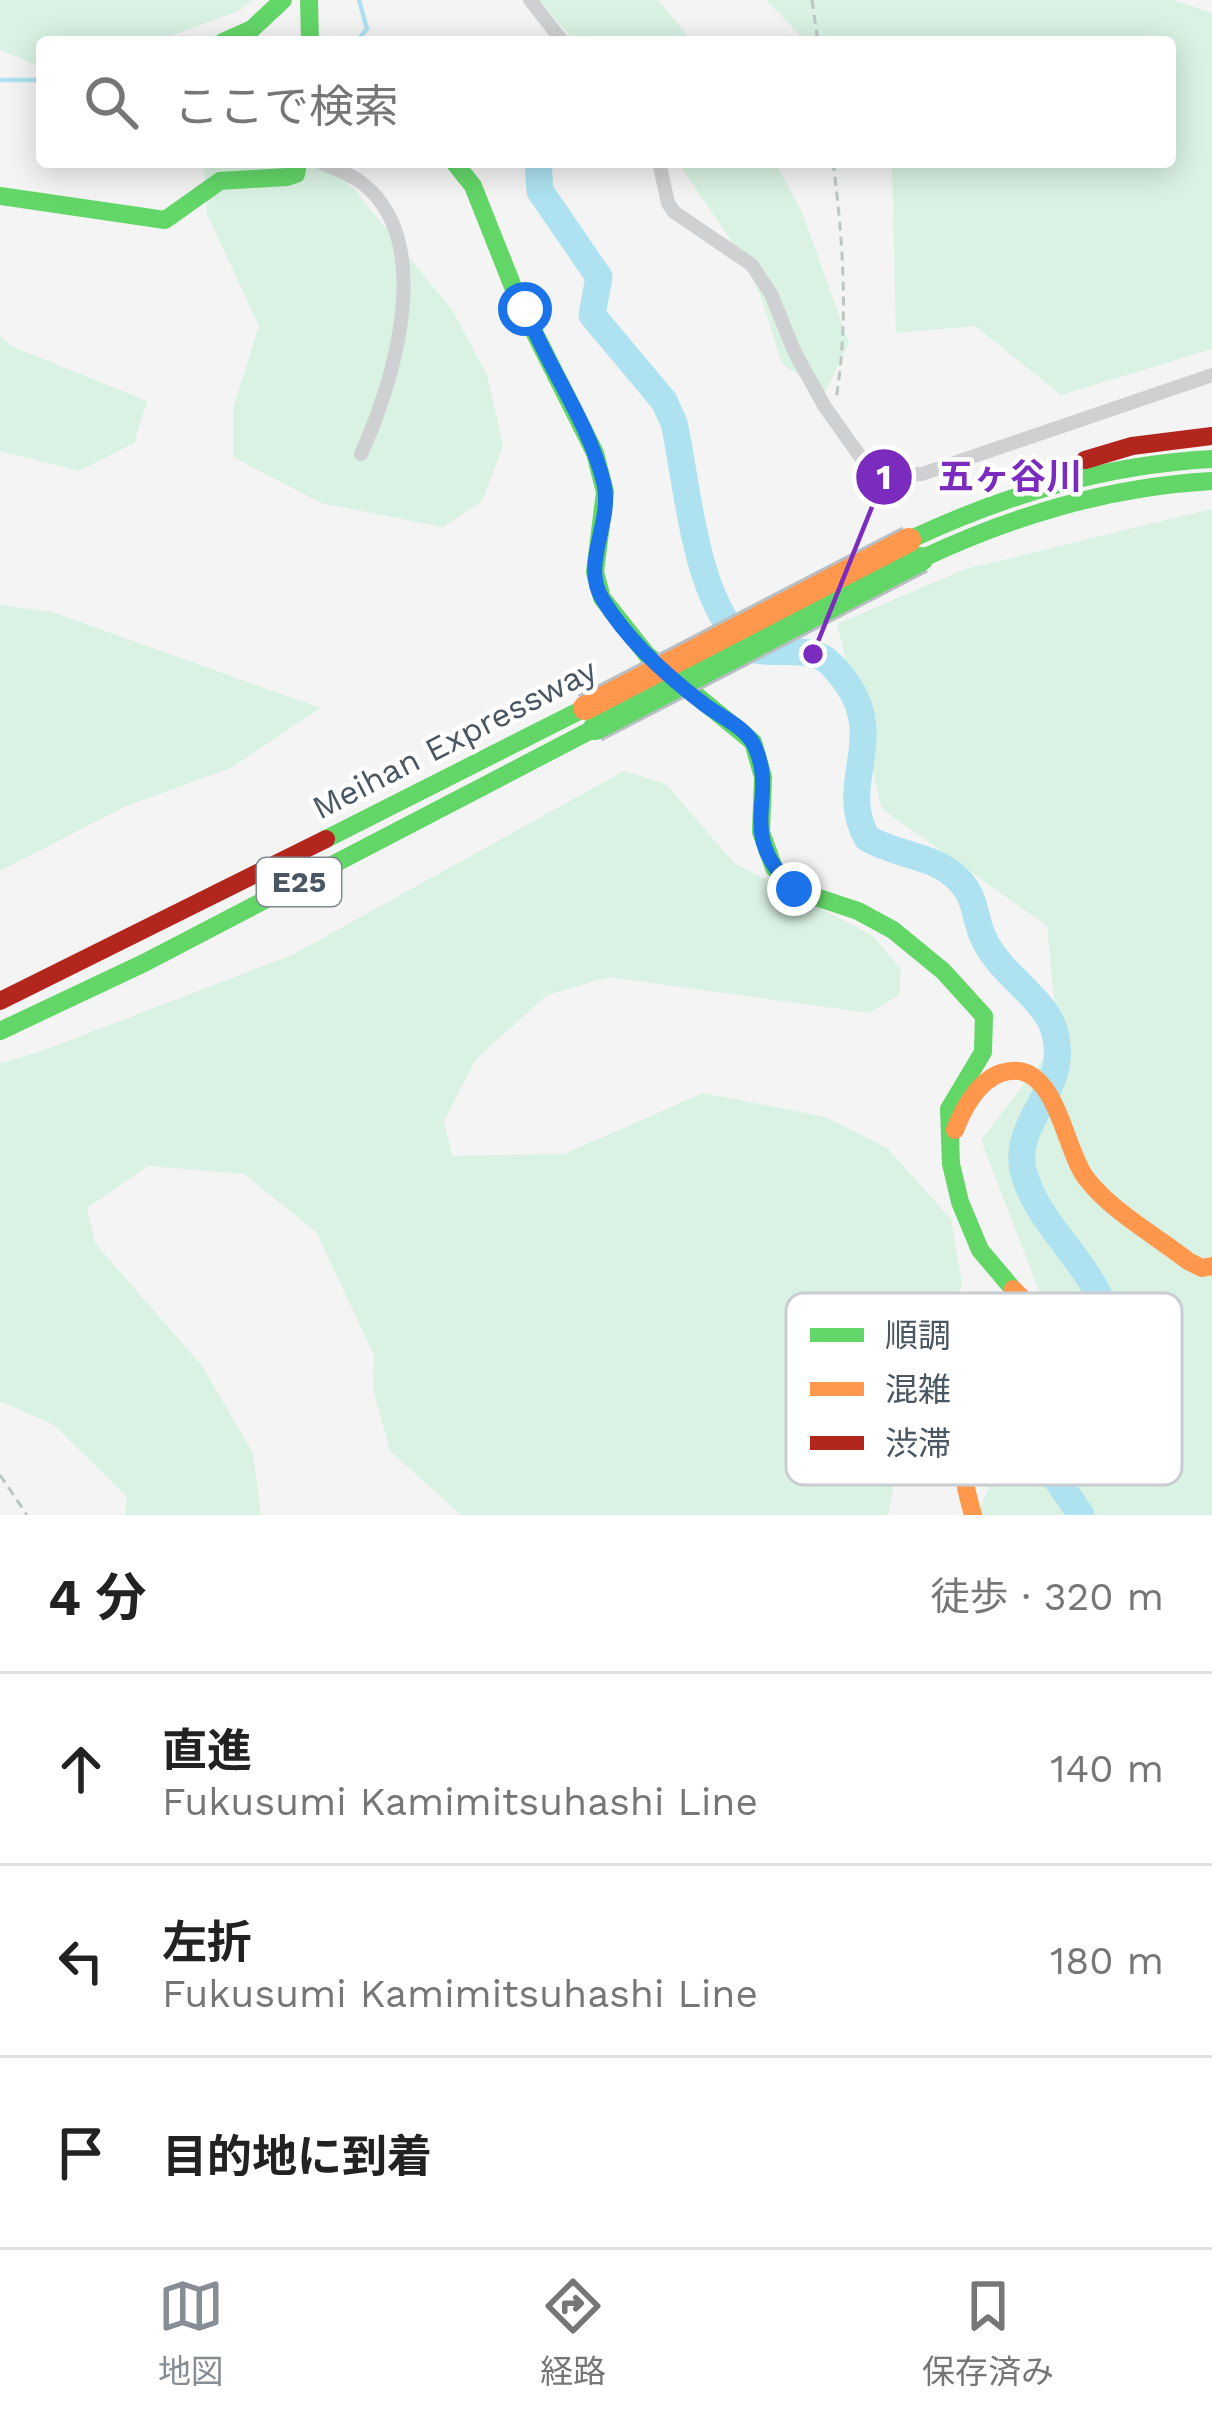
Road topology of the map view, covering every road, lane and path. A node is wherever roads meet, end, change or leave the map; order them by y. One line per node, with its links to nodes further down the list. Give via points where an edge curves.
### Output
1 (283, 0): 5 (main road)
2 (309, 0): 6 (main road)
3 (530, 0): 7 (street)
4 (812, 0): 8 (path)
5 (236, 36)
6 (310, 36)
7 (557, 36)
8 (817, 36)
9 (297, 168): 14 (main road, via 288,178 218,181 165,220)
10 (333, 168): 18 (street, via 373,194 401,244 402,327)
11 (462, 168): 26 (main road, via 596,461 606,508 595,582 603,601 646,654 752,740 761,763 763,849 776,872 809,898 859,911 891,930 984,1016 983,1052 949,1109)
12 (660, 168): 16 (street, via 674,212 752,265)
13 (834, 168): 16 (path, via 844,290)
14 (0, 196)
15 (1212, 375): 16 (street, via 903,477 868,469)
16 (832, 418)
17 (1212, 436): 21 (main road, via 1097,455)
18 (361, 454)
19 (1212, 459): 21 (main road, Meihan Expressway / E25, via 1095,471)
20 (1212, 485): 22 (main road, Meihan Expressway / E25, via 1099,494)
21 (957, 516): 22 (main road, Meihan Expressway / E25)
22 (915, 549): 23 (main road, Meihan Expressway / E25, bridge)
23 (590, 718): 24 (main road, Meihan Expressway / E25); 25 (main road, Meihan Expressway / E25, via 144,963)
24 (0, 1001)
25 (0, 1031)
26 (955, 1130): 27 (main road, via 990,1078 1018,1070 1034,1076 1054,1100 1084,1175 1189,1261); 28 (main road, via 951,1169 980,1250)
27 (1212, 1266)
28 (1017, 1293)
29 (0, 1475): 31 (path)
30 (964, 1485): 32 (main road)
31 (27, 1515)
32 (973, 1515)

